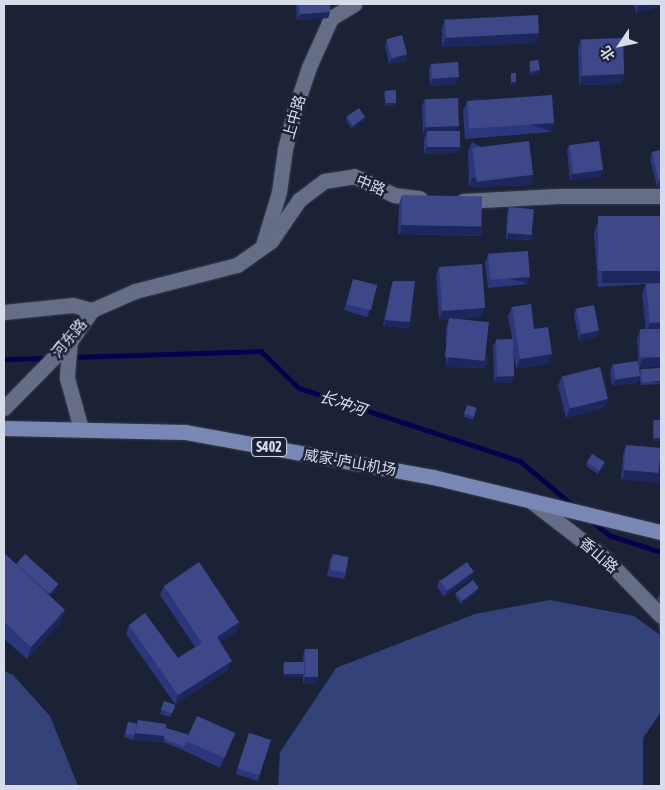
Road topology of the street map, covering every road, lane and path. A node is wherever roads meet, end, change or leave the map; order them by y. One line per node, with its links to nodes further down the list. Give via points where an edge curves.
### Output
1 (354, 4): 5 (street, 上中路, via 331,18 309,67 290,131 279,192)
2 (661, 196): 4 (street)
3 (433, 200): 5 (street, 中路, via 394,194 354,176 324,181 299,200 271,241)
4 (450, 200)
5 (262, 247): 6 (street, 中路, via 237,265 135,291)
6 (92, 310): 7 (street, 河东路, via 73,305); 8 (street, 河东路)
7 (4, 312)
8 (70, 341): 9 (street, 河东路); 11 (street, via 67,378)
9 (4, 408)
10 (4, 428): 11 (main road, 威家-庐山机场 / S402)
11 (81, 429): 12 (main road, 威家-庐山机场 / S402, via 185,432 433,477)
12 (530, 501): 13 (main road, 威家-庐山机场 / S402); 14 (street, 香山路, via 606,558)
13 (661, 532)
14 (661, 616)

